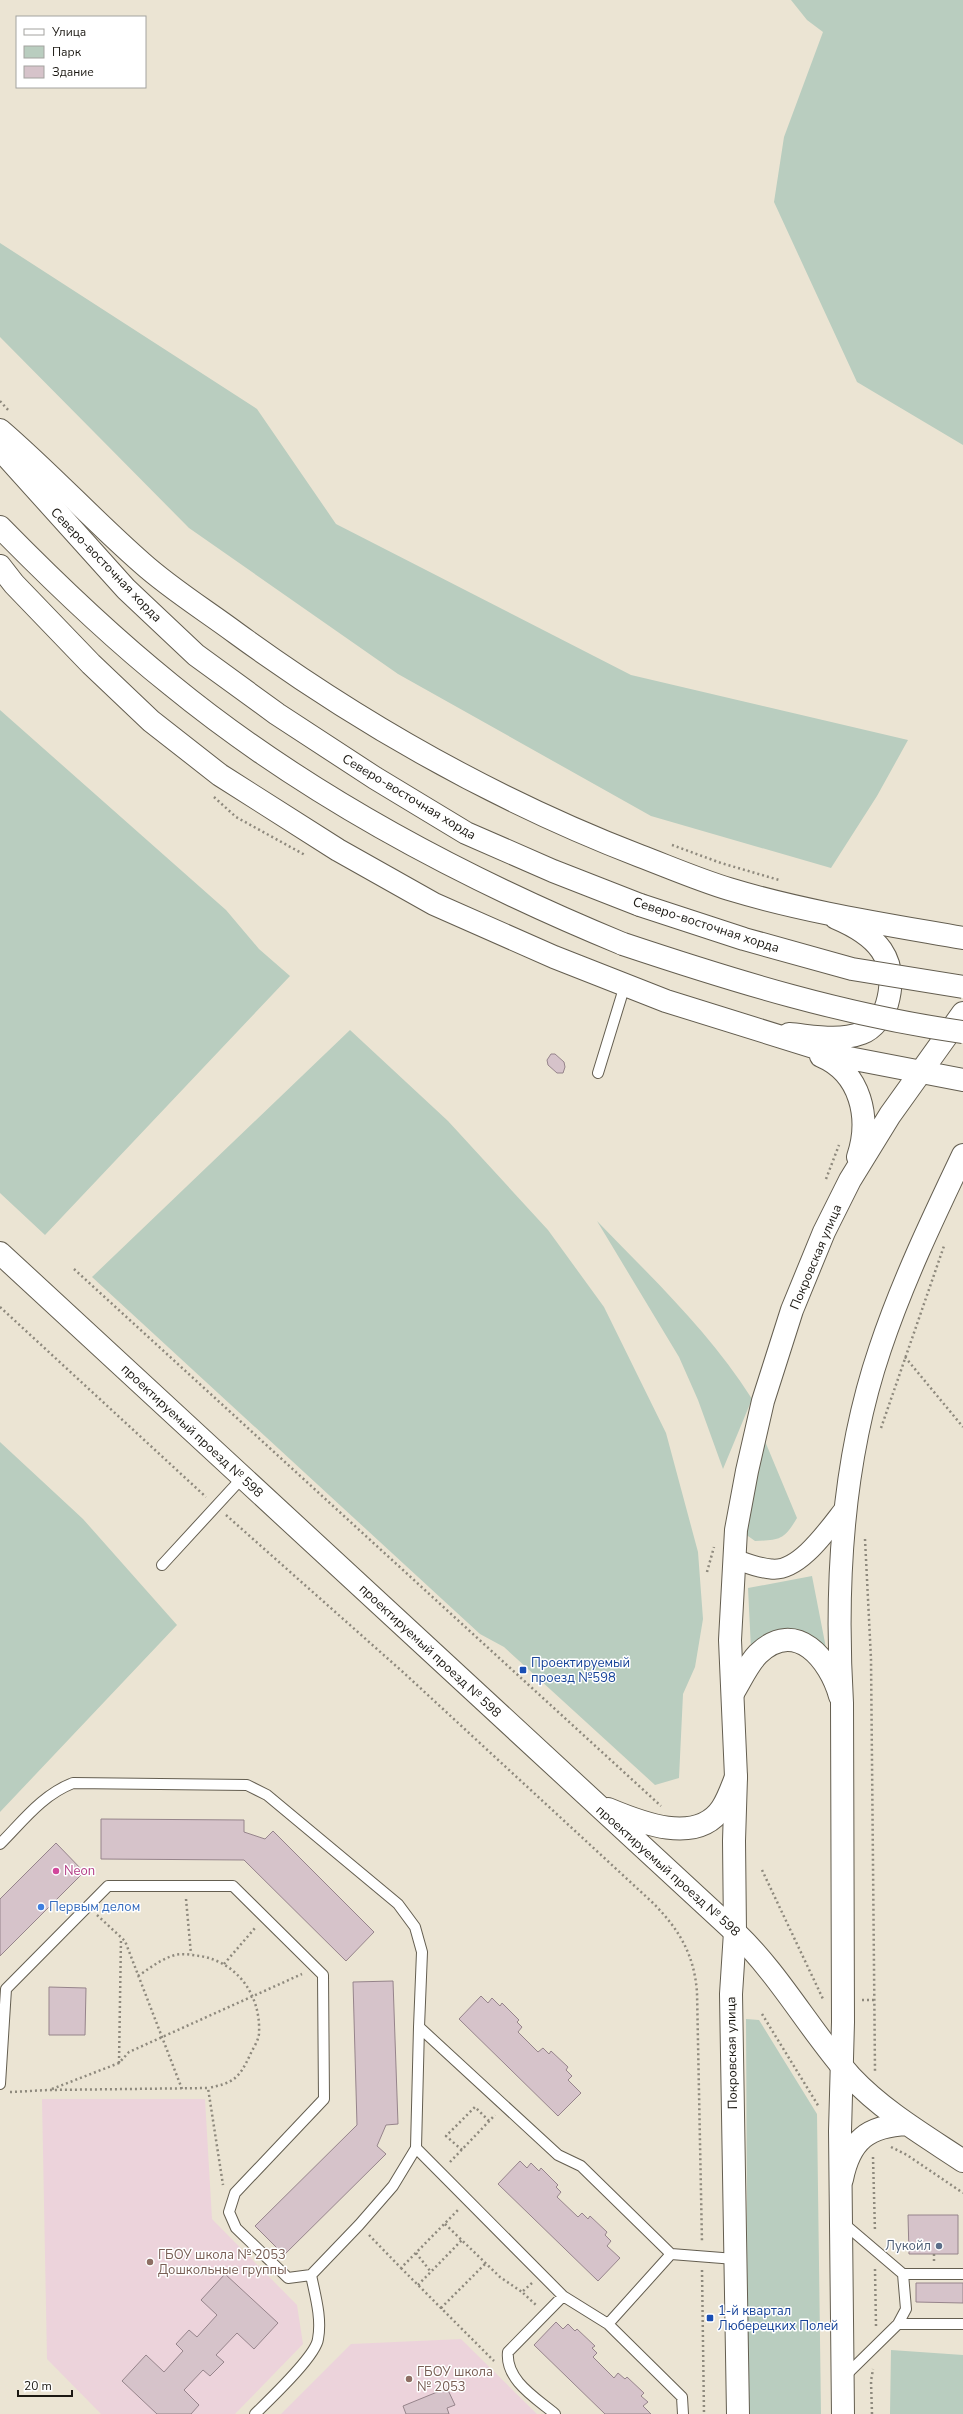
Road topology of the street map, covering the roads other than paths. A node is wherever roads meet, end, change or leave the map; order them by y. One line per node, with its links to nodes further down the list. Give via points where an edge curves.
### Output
1 (7, 423): 5 (main road, via 38,463 143,564 301,680 400,740 569,829 727,888)
2 (0, 449): 8 (main road, Северо-восточная хорда, bridge, via 126,589 196,655 277,714 466,833 553,872 640,906 744,939 852,969)
3 (0, 527): 10 (main road, bridge, via 95,620 171,685 248,743 356,812 443,860 542,911 623,944 714,974 836,1007 930,1028)
4 (0, 566): 7 (main road, via 91,664 151,722 220,775 338,850 434,904)
5 (828, 914): 6 (main road); 11 (main road, via 856,928 881,949 891,970 892,987 886,1007 877,1022 863,1033 838,1038)
6 (963, 938)
7 (625, 985): 11 (main road, via 666,1001); 13 (lane)
8 (963, 987)
9 (963, 1013): 12 (main road, Покровская улица)
10 (963, 1032)
11 (768, 1033): 12 (main road, via 849,1058); 17 (main road, via 829,1059 853,1081 865,1116 863,1142)
12 (919, 1072): 14 (main road); 17 (main road, Покровская улица)
13 (598, 1073)
14 (963, 1080)
15 (963, 1155): 18 (main road)
16 (963, 1168): 18 (main road)
17 (850, 1180): 22 (main road, Покровская улица, via 824,1232 792,1310 764,1401 736,1530)
18 (948, 1186): 21 (main road, via 910,1268 879,1350 861,1418)
19 (0, 1253): 20 (main road, проектируемый проезд № 598)
20 (242, 1478): 23 (lane); 27 (main road, проектируемый проезд № 598)
21 (845, 1508): 22 (street, via 811,1549 793,1564 772,1570); 25 (main road, via 839,1656)
22 (734, 1559): 24 (main road, Покровская улица, via 730,1640)
23 (162, 1565)
24 (733, 1693): 25 (main road, via 751,1663 762,1651 776,1642 795,1641 805,1644 822,1658 836,1682); 26 (main road, Покровская улица)
25 (842, 1703): 31 (main road)
26 (736, 1777): 27 (main road, via 721,1809 707,1820 690,1827 654,1826); 29 (main road, Покровская улица)
27 (592, 1802): 29 (main road, проектируемый проезд № 598)
28 (0, 1844): 30 (lane, via 43,1799 73,1783 247,1785 267,1795 392,1899 412,1924 422,1952)
29 (735, 1932): 31 (main road, проектируемый проезд № 598, via 766,1966); 39 (main road, Покровская улица, via 731,1994)
30 (419, 2027): 34 (lane); 38 (lane, via 558,2155 581,2166)
31 (842, 2066): 33 (main road, проектируемый проезд № 598, via 867,2092); 36 (main road)
32 (0, 2084): 42 (lane, via 6,1988 108,1886 233,1886 323,1975 324,2099 235,2193 229,2212 236,2228 288,2278)
33 (907, 2124): 35 (main road, проектируемый проезд № 598); 36 (main road, via 888,2125 867,2133 850,2153)
34 (416, 2148): 42 (lane, via 393,2186); 43 (lane)
35 (963, 2161)
36 (840, 2185): 37 (main road)
37 (841, 2220): 40 (lane); 47 (main road)
38 (671, 2254): 39 (lane); 44 (lane)
39 (735, 2259): 51 (main road, Покровская улица)
40 (903, 2274): 41 (lane); 45 (lane, via 906,2309)
41 (963, 2274)
42 (310, 2275): 48 (lane, via 319,2316 318,2340 303,2363)
43 (562, 2296): 44 (lane); 49 (lane, via 508,2352 507,2362 513,2377)
44 (608, 2324): 50 (lane, via 682,2396)
45 (898, 2324): 46 (lane); 47 (lane)
46 (963, 2324)
47 (843, 2379): 52 (main road)
48 (255, 2414)
49 (554, 2414)
50 (684, 2414)
51 (738, 2414)
52 (843, 2414)

